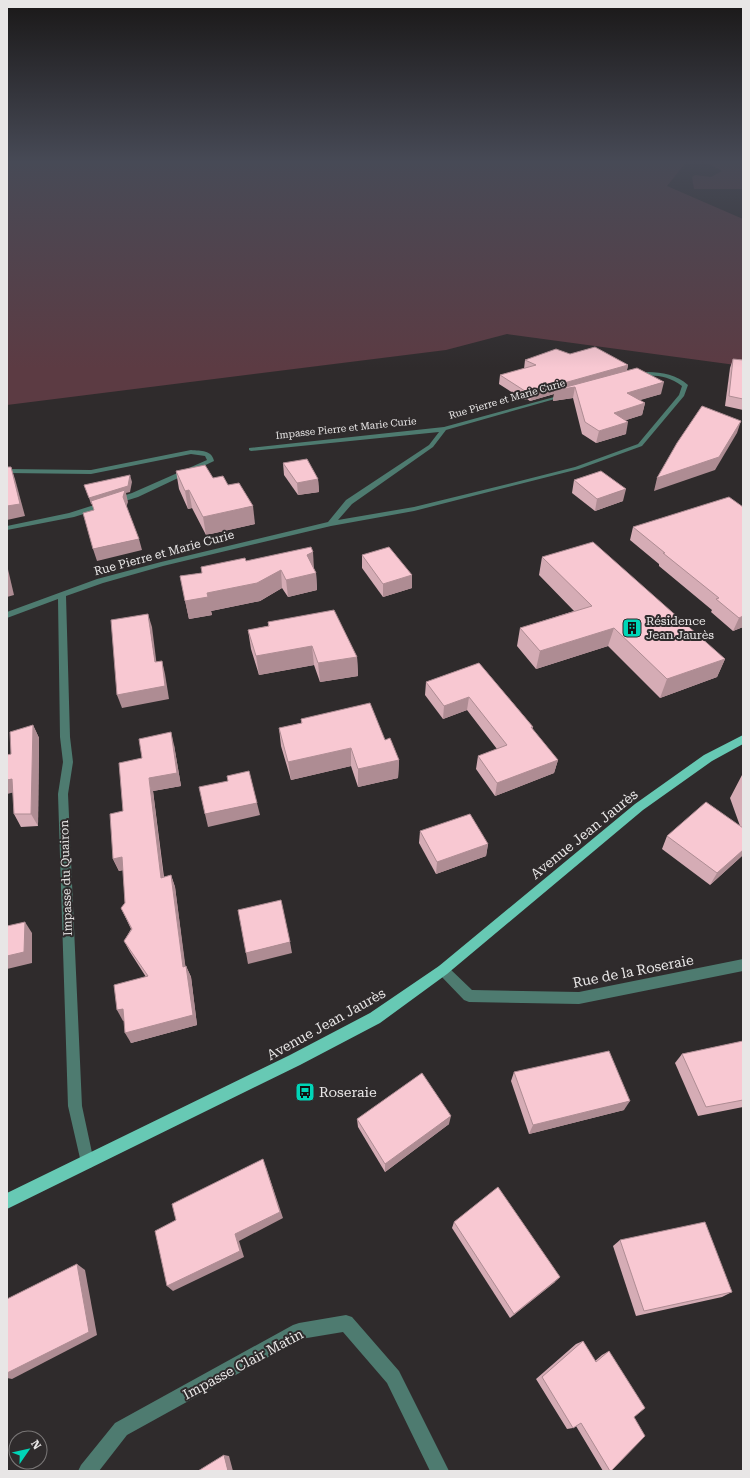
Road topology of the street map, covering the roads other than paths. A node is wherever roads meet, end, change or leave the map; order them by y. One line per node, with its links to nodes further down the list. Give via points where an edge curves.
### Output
1 (626, 376): 6 (street, Rue Pierre et Marie Curie, via 648,373 669,375 685,385 682,395 640,445 577,468 514,485 414,509)
2 (575, 391): 3 (street, Rue Pierre et Marie Curie)
3 (444, 429): 4 (street, Impasse Pierre et Marie Curie); 6 (street, Rue Pierre et Marie Curie, via 431,446 349,502)
4 (251, 449)
5 (7, 471): 7 (street, via 91,472 191,452 207,454 211,461 135,496 71,515)
6 (331, 524): 8 (street, Rue Pierre et Marie Curie, via 161,564)
7 (7, 528)
8 (62, 595): 9 (street, Rue Pierre et Marie Curie); 13 (street, Impasse du Quairon, via 65,737 68,762 63,794 75,1106)
9 (7, 615)
10 (743, 739): 12 (main road, Avenue Jean Jaurès, via 708,758 639,807)
11 (743, 965): 12 (street, Rue de la Roseraie, via 579,998 469,996)
12 (443, 970): 13 (main road, Avenue Jean Jaurès, via 375,1018)
13 (87, 1162): 14 (main road, Avenue Jean Jaurès)
14 (7, 1201)
15 (87, 1471): 16 (street, Impasse Clair Matin, via 121,1429 299,1331 346,1323 393,1377)
16 (440, 1471)

